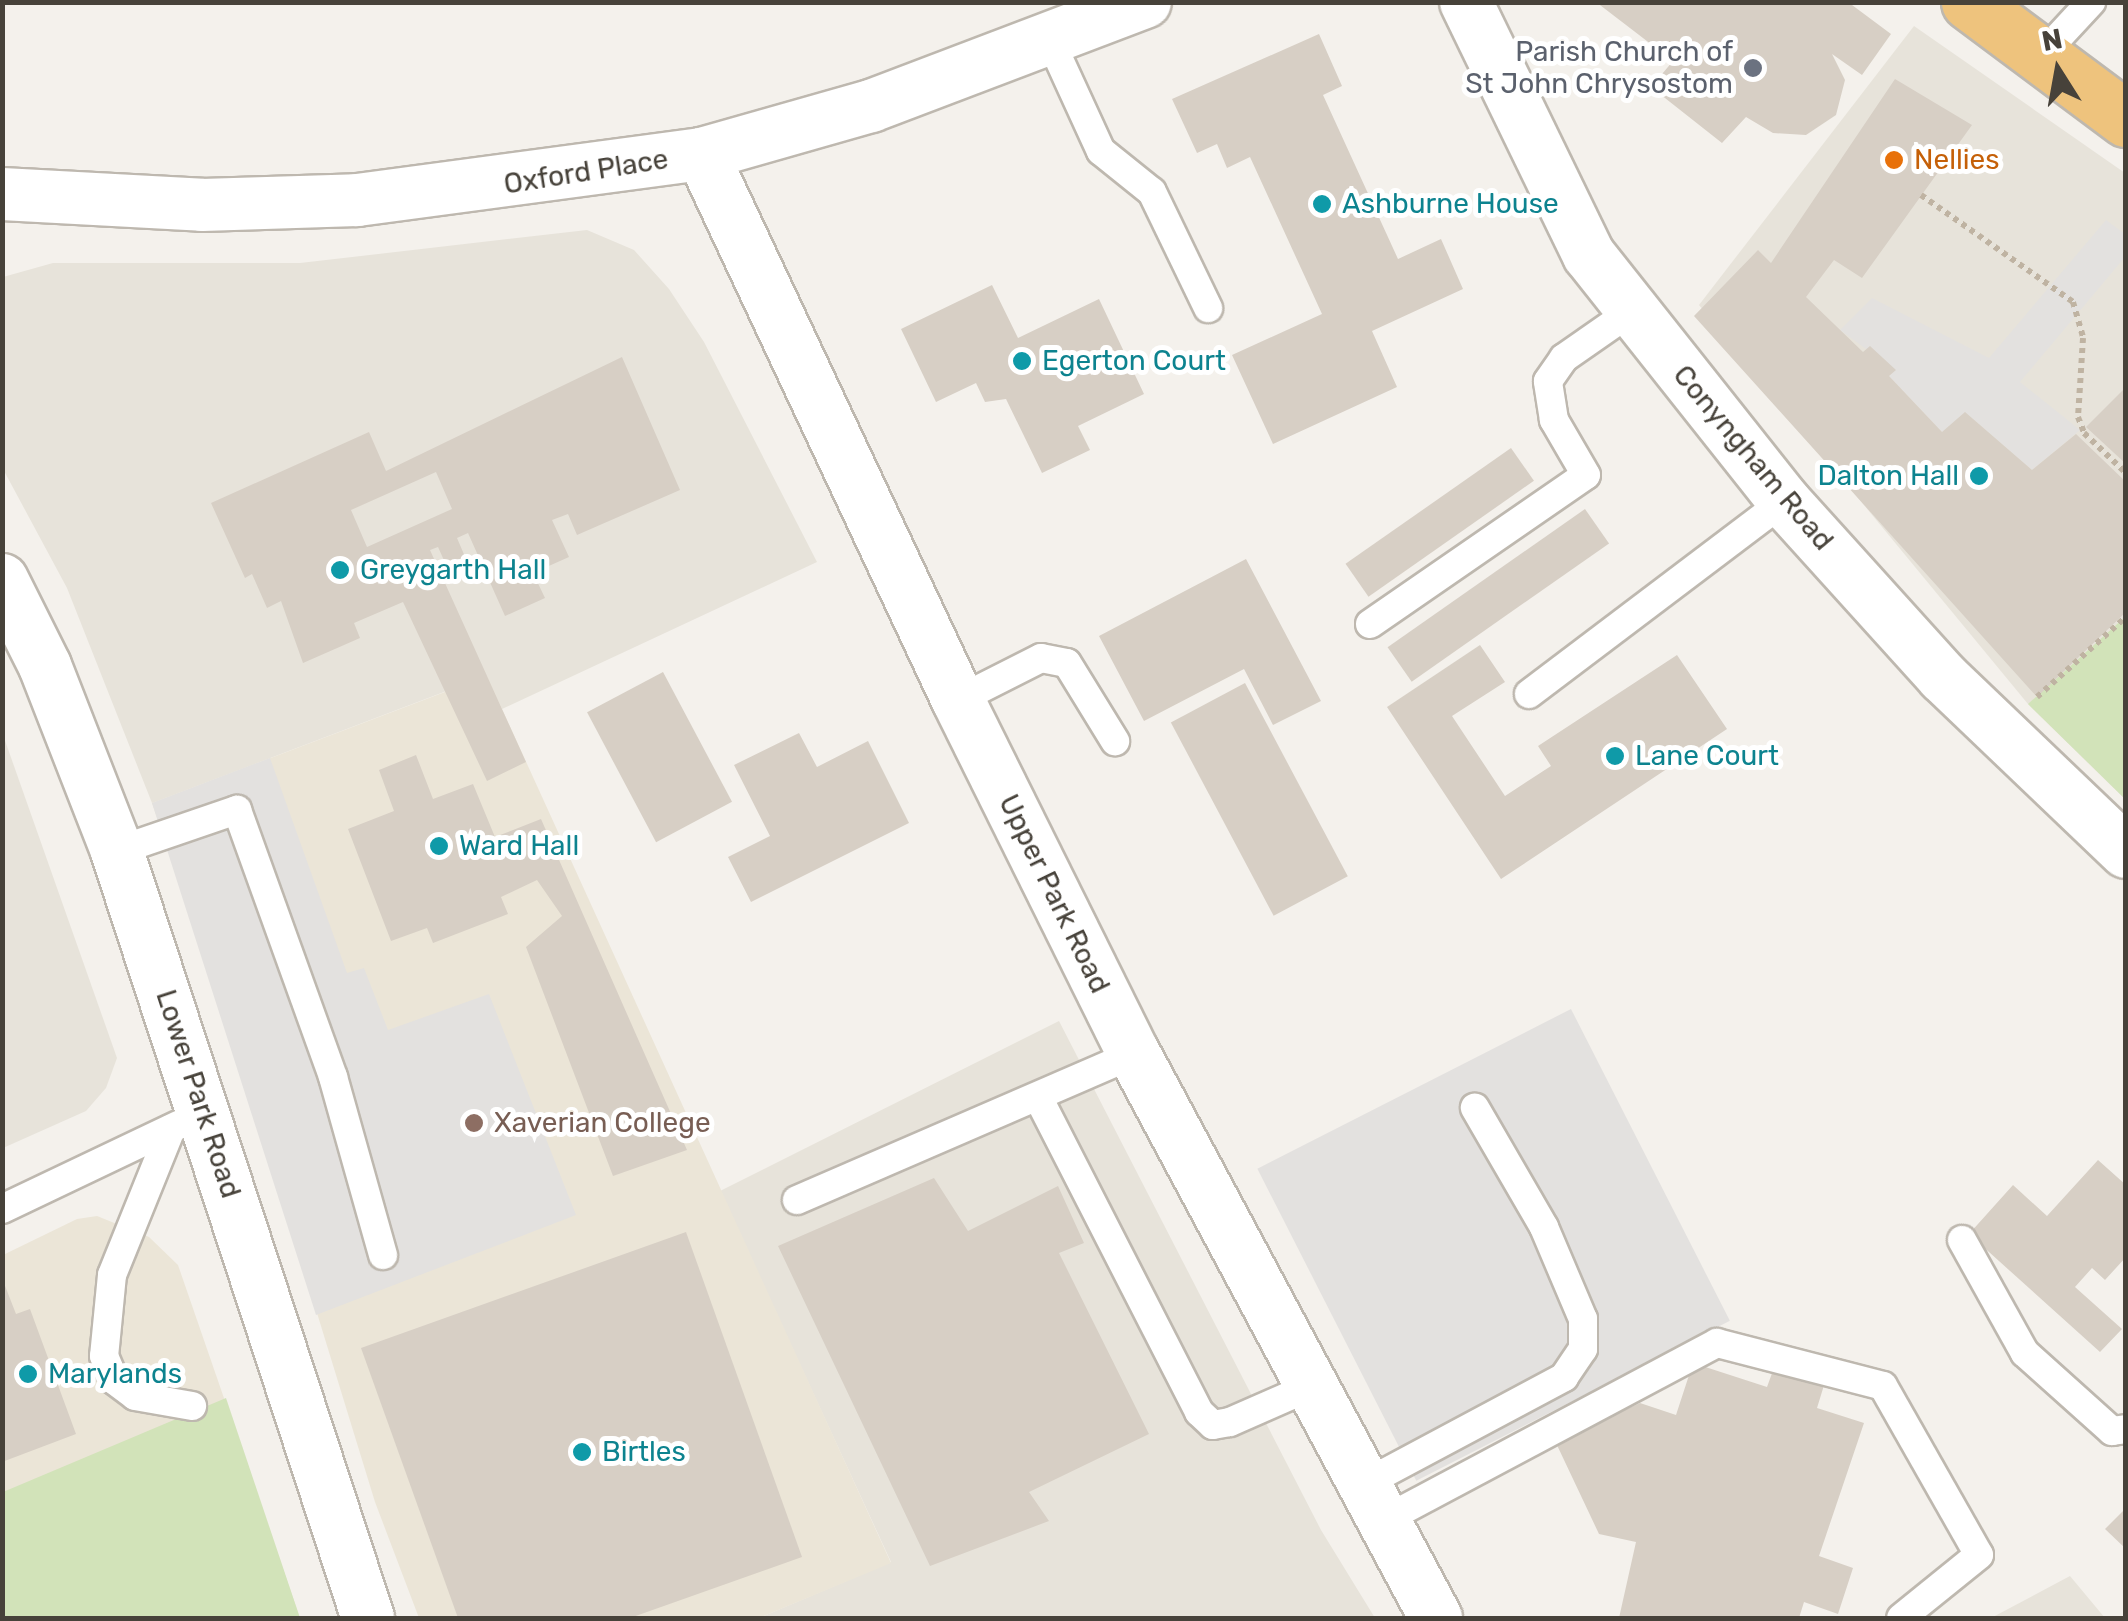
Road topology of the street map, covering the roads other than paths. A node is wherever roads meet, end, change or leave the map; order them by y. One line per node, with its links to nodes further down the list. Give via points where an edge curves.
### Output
1 (1145, 2): 5 (street, Oxford Place)
2 (1466, 2): 11 (street, Conyngham Road, via 1589,254)
3 (1970, 2): 6 (highway)
4 (2091, 2): 6 (lane)
5 (1050, 42): 8 (street, Oxford Place, via 871,106); 10 (lane, via 1101,151 1152,192)
6 (2041, 56): 7 (highway)
7 (2126, 119)
8 (702, 154): 9 (street, Oxford Place, via 357,200 202,205); 16 (street, Upper Park Road)
9 (2, 194)
10 (1208, 308)
11 (1632, 310): 12 (street, Conyngham Road); 14 (lane, via 1564,358 1548,381 1554,420 1586,475)
12 (1784, 502): 15 (lane); 19 (street, Conyngham Road, via 1999,731)
13 (2, 580): 18 (street, Lower Park Road, via 45,666)
14 (1370, 624)
15 (1529, 694)
16 (958, 700): 17 (lane, via 1041,658 1068,663); 20 (street, Upper Park Road)
17 (1115, 742)
18 (117, 852): 23 (street, Lower Park Road); 27 (lane, via 237,810 333,1077)
19 (2126, 852)
20 (1134, 1054): 21 (lane); 28 (street, Upper Park Road)
21 (1039, 1099): 24 (lane); 28 (lane, via 1198,1412 1213,1424 1230,1422)
22 (1475, 1108): 31 (lane, via 1544,1227 1583,1319 1583,1349 1564,1377)
23 (188, 1121): 25 (lane); 29 (lane, via 112,1276 104,1356 114,1380 135,1396); 32 (street, Lower Park Road)
24 (797, 1200)
25 (2, 1210)
26 (1962, 1240): 30 (lane, via 2025,1353 2112,1431)
27 (383, 1256)
28 (1312, 1386): 31 (street, Upper Park Road)
29 (192, 1406)
30 (2126, 1429)
31 (1374, 1502): 33 (street, Upper Park Road); 34 (lane, via 1717,1343 1883,1386 1979,1556)
32 (368, 1618)
33 (1436, 1618)
34 (1901, 1618)

